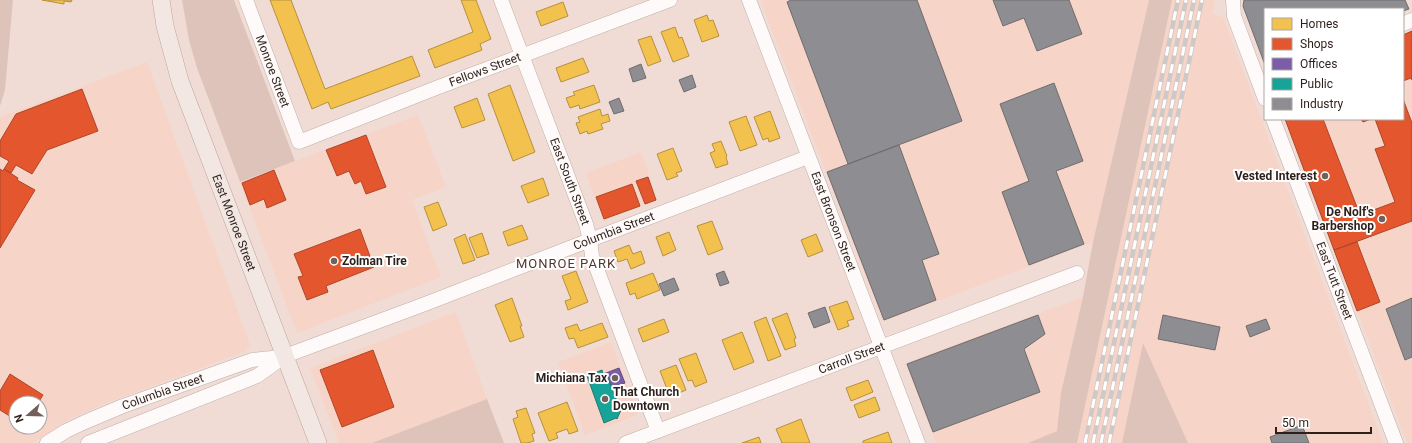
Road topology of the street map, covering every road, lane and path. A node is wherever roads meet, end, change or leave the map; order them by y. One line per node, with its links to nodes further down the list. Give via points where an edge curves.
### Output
1 (161, 0): 16 (main road, East Monroe Street, via 165,26 180,81)
2 (246, 0): 11 (street, Monroe Street)
3 (501, 0): 7 (street, East South Street)
4 (670, 0): 7 (street, Fellows Street)
5 (749, 0): 12 (street, East Bronson Street)
6 (1233, 0): 8 (street, via 1234,16)
7 (523, 56): 11 (street, Fellows Street); 13 (street, East South Street)
8 (1261, 78): 9 (street)
9 (1264, 94)
10 (1273, 120): 23 (street, East Tutt Street)
11 (299, 142)
12 (808, 157): 13 (street, Columbia Street); 15 (street, East Bronson Street)
13 (590, 240): 16 (street, Columbia Street); 17 (street, East South Street, via 592,256)
14 (1077, 273): 15 (street, Carroll Street)
15 (881, 346): 17 (street, Carroll Street); 22 (street, East Bronson Street)
16 (285, 356): 18 (street, Columbia Street, via 252,360 123,406 78,425); 19 (street, Columbia Street, via 257,376); 20 (main road, East Monroe Street)
17 (658, 431): 21 (street, Carroll Street)
18 (47, 443)
19 (88, 443)
20 (318, 443)
21 (626, 443)
22 (918, 443)
23 (1396, 443)

